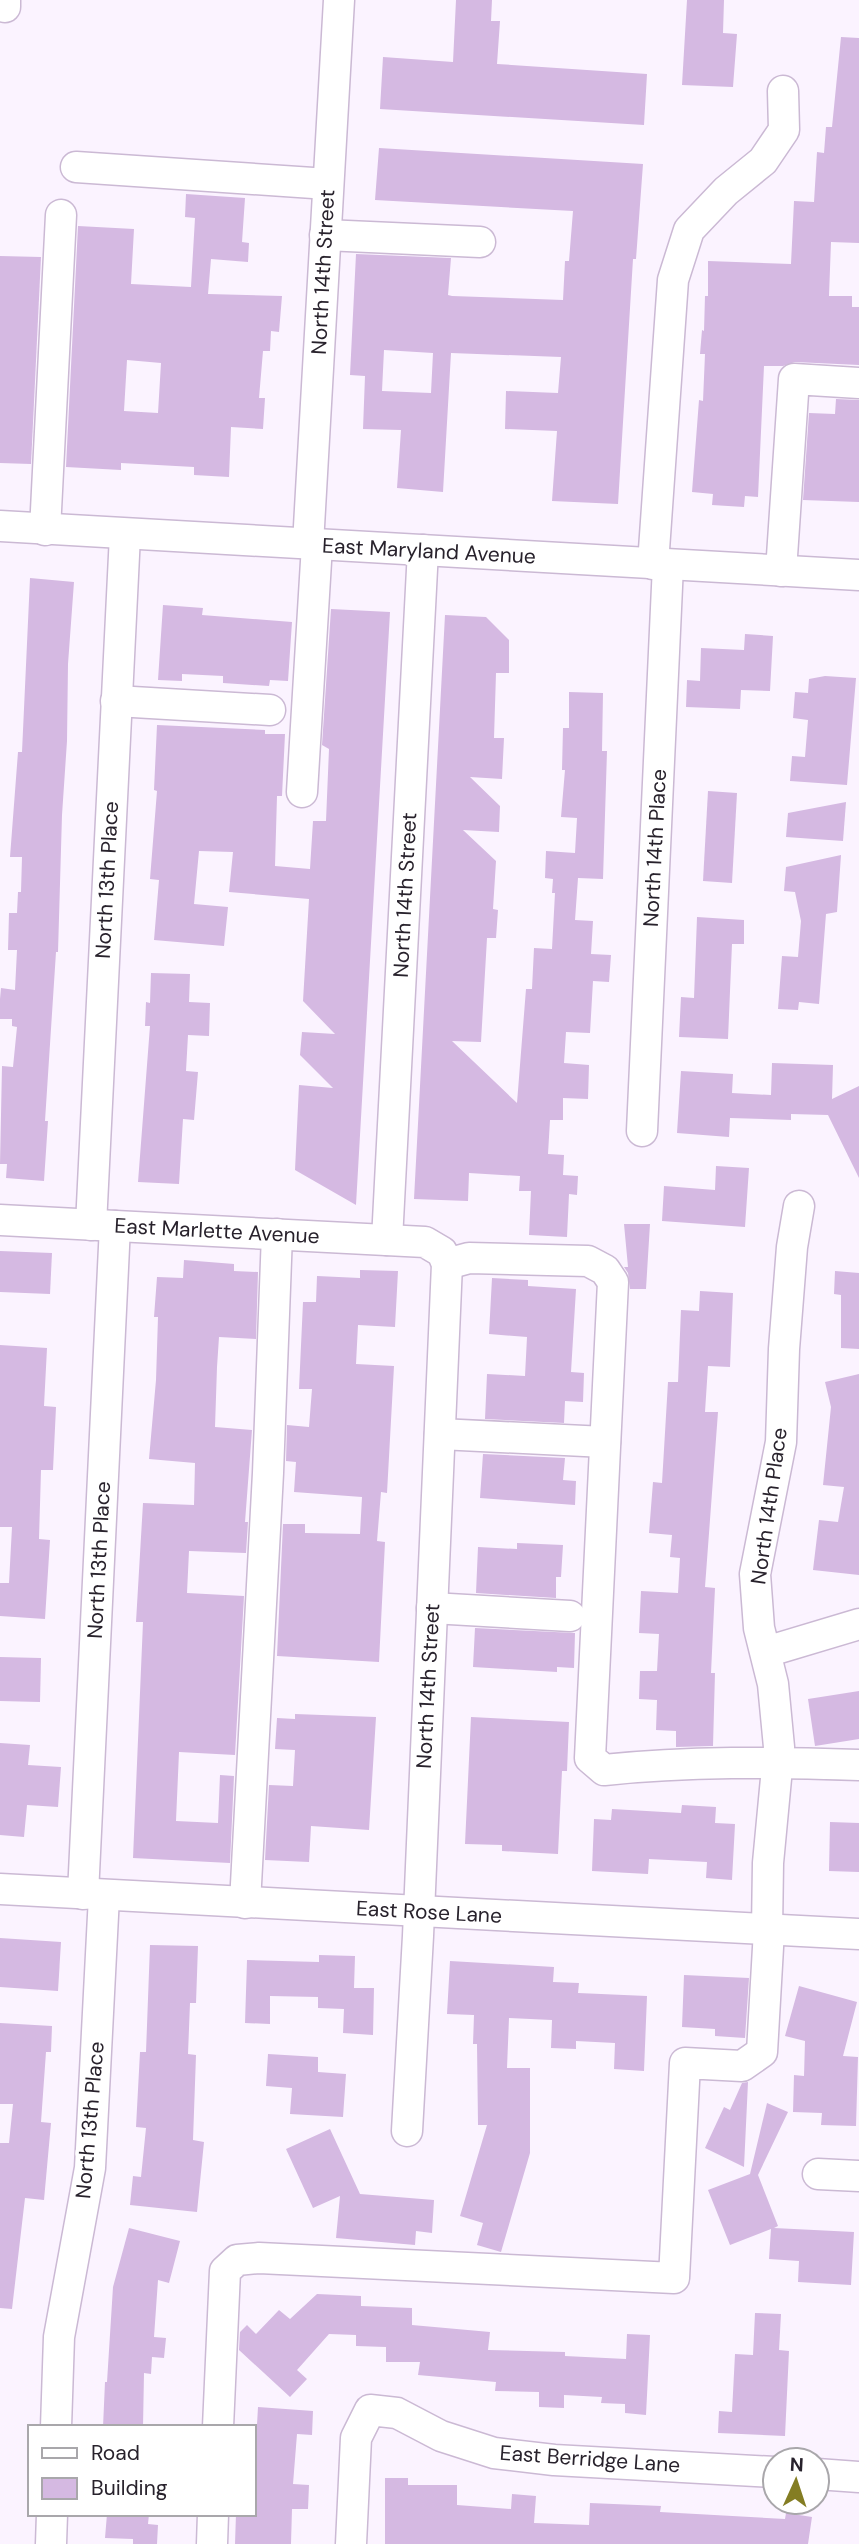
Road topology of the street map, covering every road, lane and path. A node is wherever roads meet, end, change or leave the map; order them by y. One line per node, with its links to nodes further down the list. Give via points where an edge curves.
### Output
1 (339, 0): 4 (street, North 14th Street)
2 (783, 91): 14 (street, North 14th Place, via 784,130 764,161 726,191 689,230 673,280)
3 (76, 167): 4 (street)
4 (328, 184): 6 (street, North 14th Street)
5 (61, 215): 10 (street)
6 (326, 236): 7 (street); 12 (street, North 14th Street)
7 (480, 242)
8 (859, 383): 15 (street, via 794,379)
9 (0, 527): 10 (street, East Maryland Avenue)
10 (45, 530): 11 (street, East Maryland Avenue)
11 (125, 535): 12 (street, East Maryland Avenue); 17 (street, North 13th Place)
12 (313, 544): 13 (street, East Maryland Avenue); 19 (street, North 14th Street)
13 (423, 550): 14 (street, East Maryland Avenue); 25 (street, North 14th Street)
14 (661, 564): 15 (street, East Maryland Avenue); 20 (street, North 14th Place)
15 (781, 571): 16 (street, East Maryland Avenue)
16 (859, 575)
17 (116, 701): 18 (street); 23 (street, North 13th Place)
18 (270, 710)
19 (302, 792)
20 (642, 1131)
21 (799, 1206): 32 (street, North 14th Place, via 784,1349 781,1442 755,1574 759,1628)
22 (0, 1220): 23 (street, East Marlette Avenue)
23 (103, 1226): 24 (street, East Marlette Avenue); 36 (street, North 13th Place)
24 (277, 1234): 25 (street, East Marlette Avenue); 37 (street)
25 (387, 1240): 26 (street, East Marlette Avenue, via 425,1242)
26 (440, 1255): 27 (street, North 14th Street); 28 (street, East Marlette Avenue, via 588,1261 605,1270 613,1282)
27 (440, 1434): 28 (street); 29 (street, North 14th Street)
28 (605, 1442): 33 (street, East Marlette Avenue, via 590,1758 604,1770)
29 (432, 1608): 30 (street); 38 (street, North 14th Street)
30 (570, 1616)
31 (859, 1624): 32 (street)
32 (766, 1652): 33 (street, North 14th Place, via 774,1684)
33 (778, 1763): 34 (street); 39 (street, North 14th Place, via 768,1863)
34 (859, 1765)
35 (0, 1889): 36 (street, East Rose Lane)
36 (93, 1895): 37 (street, East Rose Lane); 44 (street, North 13th Place, via 90,2168 59,2337)
37 (245, 1903): 38 (street, East Rose Lane)
38 (419, 1912): 39 (street, East Rose Lane); 41 (street, North 14th Street)
39 (768, 1930): 40 (street, East Rose Lane); 45 (street, North 14th Place, via 762,2052 742,2066 685,2063 674,2278 237,2260 225,2271)
40 (859, 1934)
41 (407, 2131)
42 (818, 2174): 43 (street)
43 (859, 2176)
44 (56, 2425)
45 (218, 2425)
46 (761, 2471): 53 (street, East Berridge Lane, via 494,2453 441,2436 397,2413 370,2410 356,2438)
47 (831, 2475): 48 (street)
48 (859, 2477)
49 (52, 2516): 51 (street)
50 (214, 2516): 52 (street)
51 (51, 2544)
52 (212, 2544)
53 (351, 2544)

